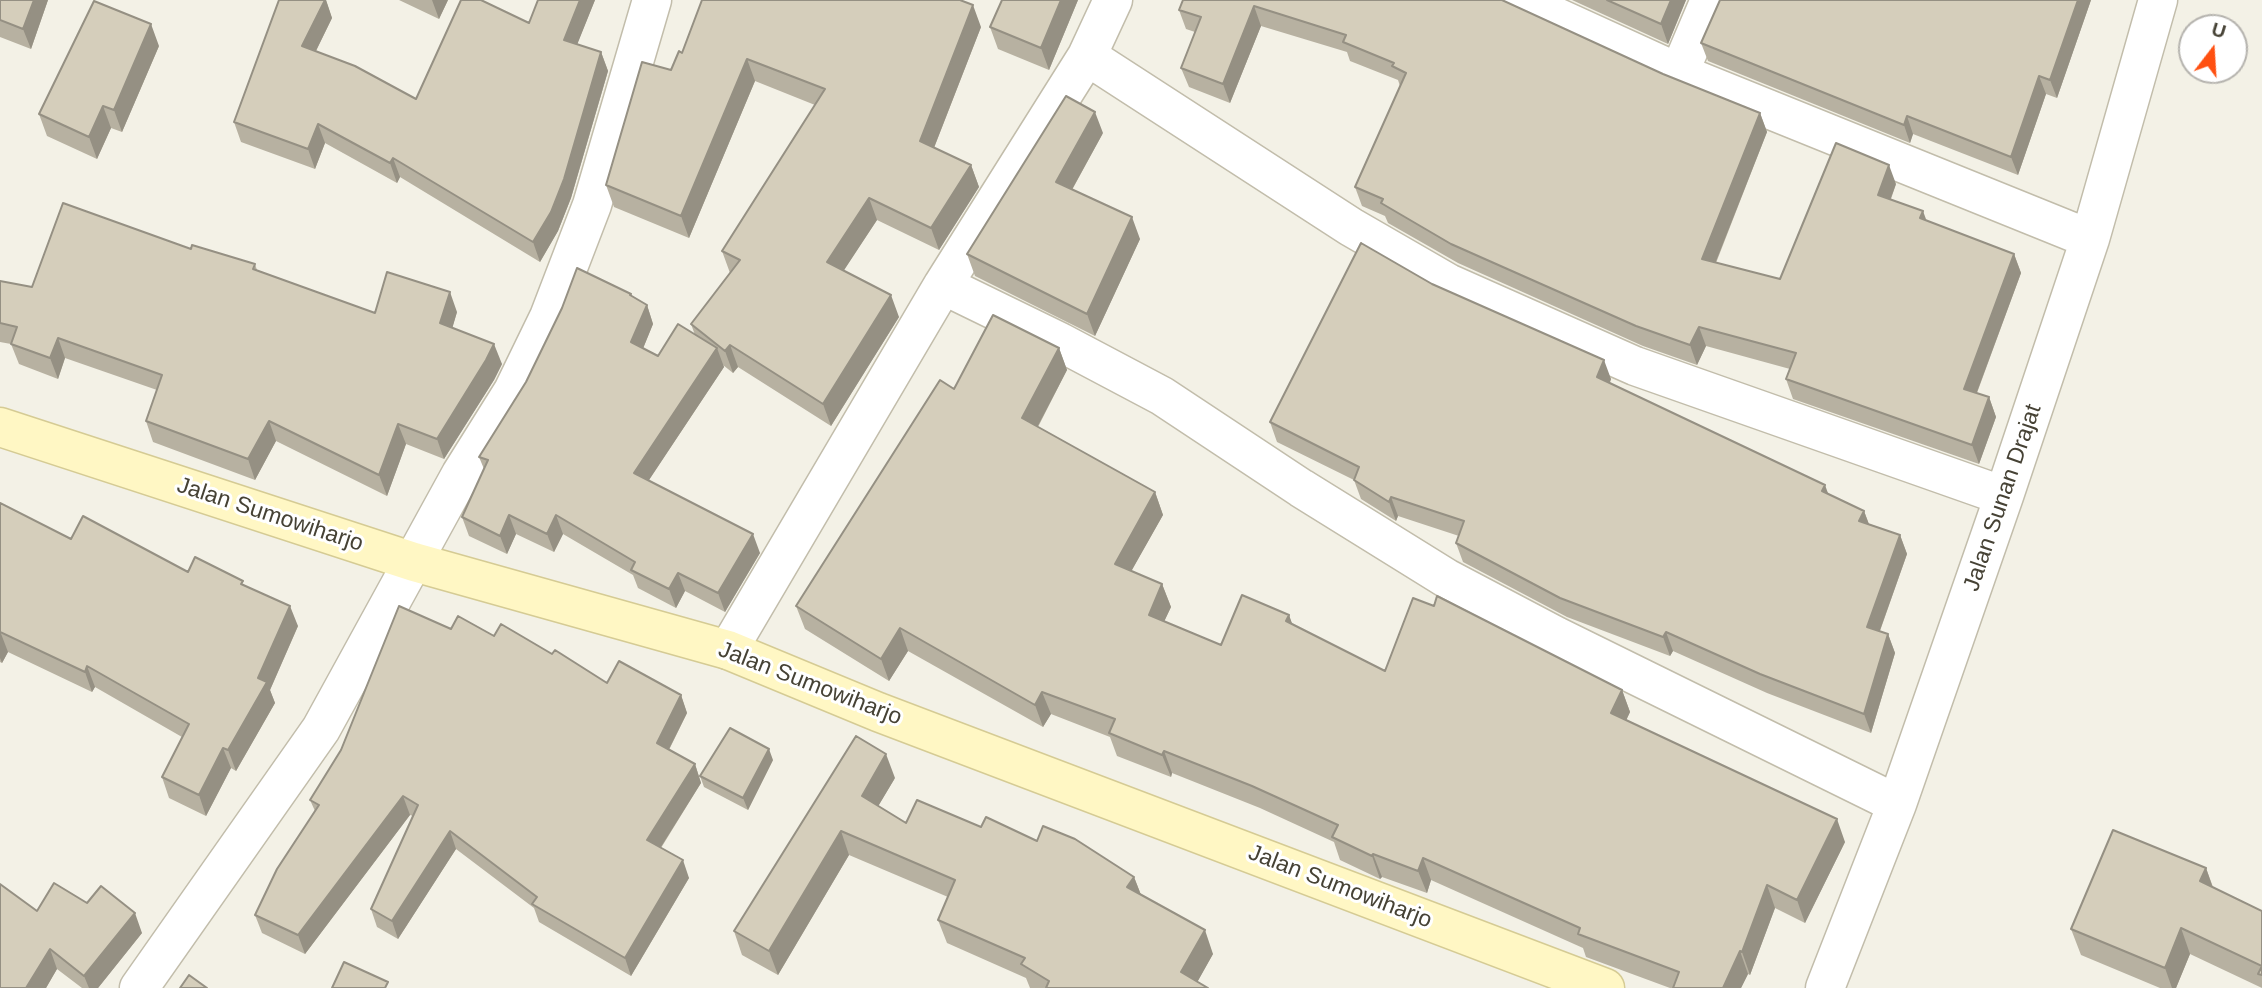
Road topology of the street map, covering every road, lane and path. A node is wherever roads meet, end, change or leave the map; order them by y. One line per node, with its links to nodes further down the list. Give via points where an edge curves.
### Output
1 (652, 0): 12 (street, via 592,205 549,317 513,391)
2 (1113, 0): 6 (street)
3 (1519, 0): 7 (street)
4 (1710, 0): 7 (street)
5 (2158, 0): 8 (street, Jalan Sunan Drajat)
6 (1087, 56): 9 (street); 11 (street, via 1351,227 1448,283 1635,366)
7 (1679, 74): 8 (street)
8 (2090, 239): 11 (street, Jalan Sunan Drajat)
9 (943, 285): 13 (street); 14 (street, via 1162,396 1446,578)
10 (0, 427): 12 (street, Jalan Sumowiharjo)
11 (2004, 496): 14 (street, Jalan Sunan Drajat)
12 (414, 562): 13 (street, Jalan Sumowiharjo); 15 (street, via 321,729)
13 (728, 650): 16 (street, Jalan Sumowiharjo, via 878,712)
14 (1897, 804): 17 (street, Jalan Sunan Drajat)
15 (139, 988)
16 (1605, 988)
17 (1825, 988)

